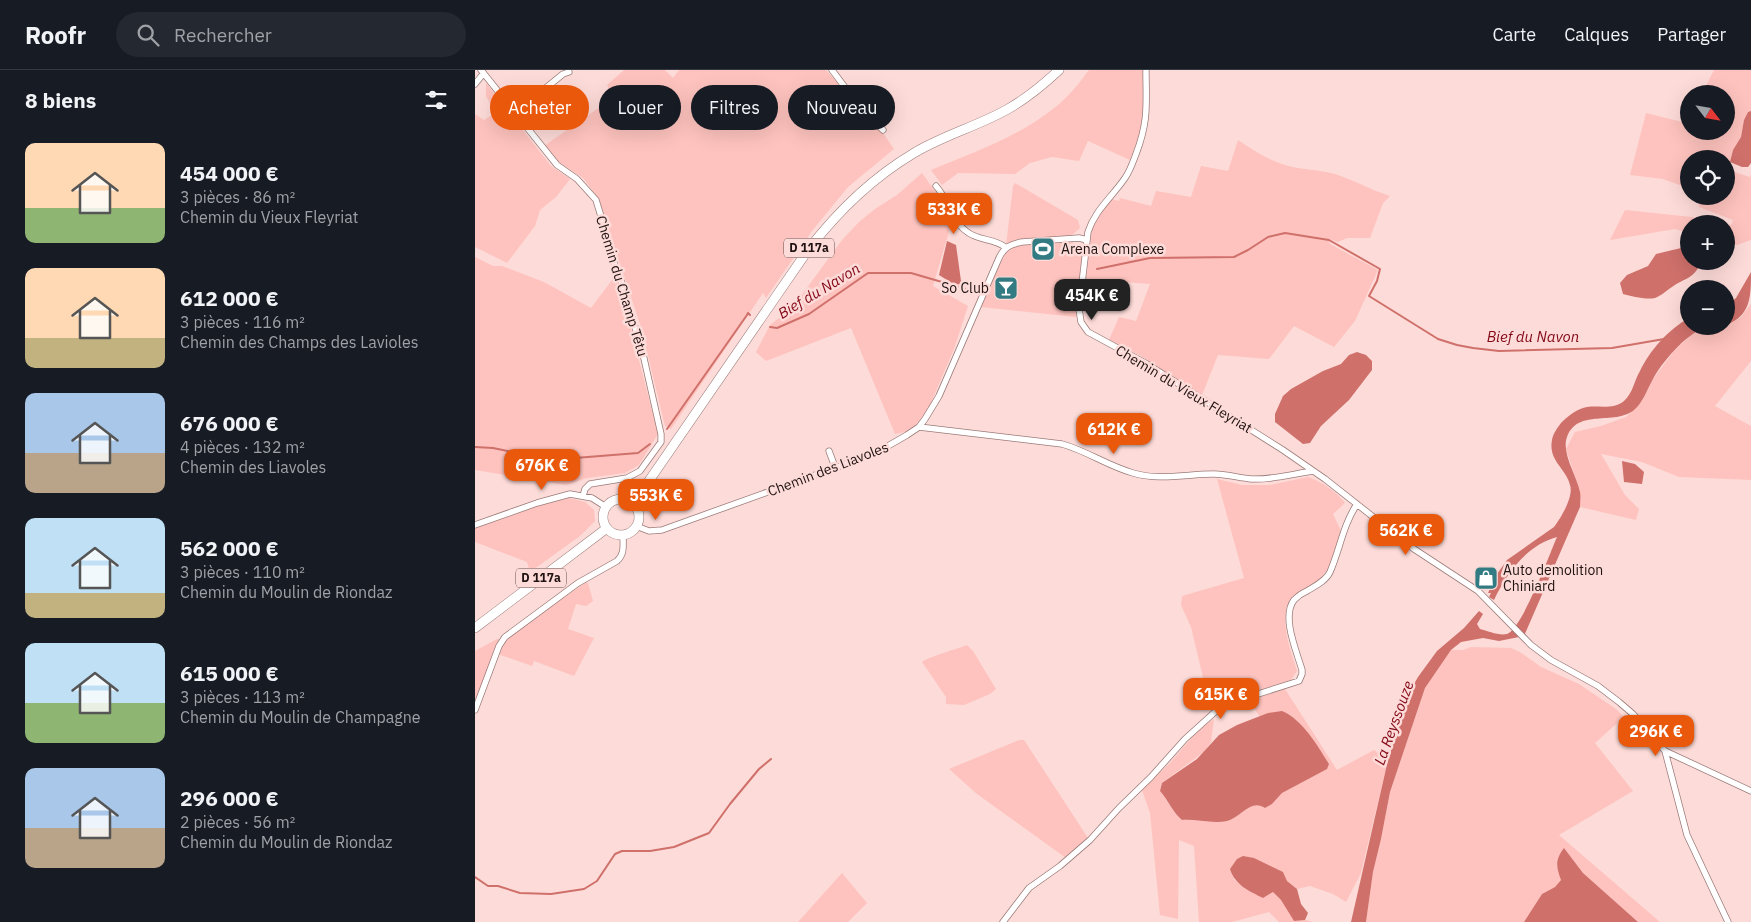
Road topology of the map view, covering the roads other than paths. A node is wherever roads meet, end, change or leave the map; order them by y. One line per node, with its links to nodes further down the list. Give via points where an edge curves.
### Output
1 (832, 70): 9 (street)
2 (1059, 70): 19 (main road, D 117a, via 1007,110 935,142 896,164 848,204 808,250)
3 (1146, 70): 12 (street, Chemin du Vieux Fleyriat, via 1147,118 1141,140 1126,176 1094,216)
4 (482, 72): 6 (street); 7 (street, Chemin du Champ Têtu)
5 (569, 72): 8 (street)
6 (475, 84)
7 (492, 85)
8 (550, 85)
9 (843, 85)
10 (528, 130): 18 (street, Chemin du Champ Têtu, via 557,165 577,179 596,200 605,242 620,277 643,354 661,434 661,442 640,471 627,478 590,484)
11 (937, 186): 13 (street, via 966,232 998,242)
12 (1087, 240): 13 (street, via 1022,242); 17 (street, Chemin du Vieux Fleyriat, via 1079,316 1088,332 1147,364)
13 (1005, 248): 14 (street, Chemin des Liavoles, via 939,396)
14 (919, 426): 16 (street, Chemin des Liavoles, via 881,450); 17 (street, via 1062,444 1133,473 1167,478 1213,474 1252,479)
15 (829, 450): 16 (street)
16 (835, 467): 23 (street, Chemin des Liavoles, via 662,530 649,531)
17 (1313, 471): 20 (street, Chemin du Vieux Fleyriat)
18 (583, 496): 21 (street); 22 (street, via 561,496)
19 (633, 504): 21 (main road, via 621,499); 23 (main road, via 638,514)
20 (1357, 504): 28 (street, Chemin du Vieux Fleyriat, via 1414,549 1478,591 1522,638 1551,660 1584,677 1619,702); 30 (street, via 1350,514 1328,575 1292,604 1290,624 1302,670 1299,680 1216,711 1185,739 1090,840 1029,888)
21 (606, 507): 24 (main road, via 603,518)
22 (475, 525)
23 (636, 526): 25 (main road)
24 (607, 528): 25 (main road); 26 (main road, D 117a)
25 (623, 535): 27 (street, via 623,550 617,562 578,583 505,637)
26 (475, 628)
27 (475, 710)
28 (1665, 751): 29 (street); 31 (street, via 1687,835)
29 (1751, 791)
30 (1003, 922)
31 (1728, 922)

